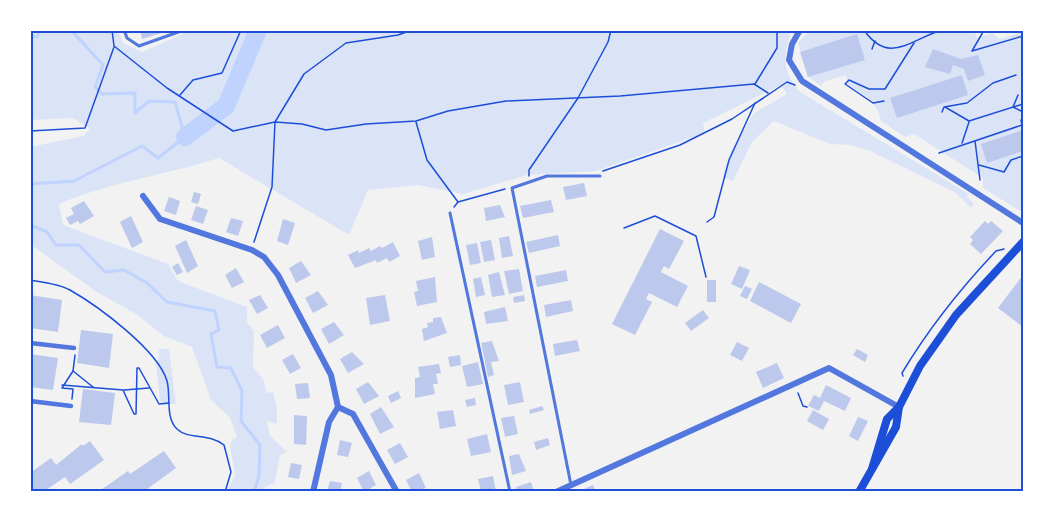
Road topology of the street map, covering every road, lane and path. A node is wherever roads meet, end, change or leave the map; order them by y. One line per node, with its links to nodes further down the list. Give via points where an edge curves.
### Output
1 (112, 30): 15 (path)
2 (124, 30): 3 (lane, via 127,38 139,46)
3 (184, 30)
4 (242, 30): 22 (path, via 222,73 193,80)
5 (412, 30): 34 (path, via 346,43 304,74)
6 (611, 30): 23 (path)
7 (777, 30): 18 (path, via 777,48)
8 (800, 30): 49 (street, via 789,60 802,81)
9 (866, 30): 13 (path)
10 (942, 30): 14 (path)
11 (983, 32): 12 (path, via 972,51)
12 (1023, 36)
13 (874, 42): 14 (path, via 883,49); 16 (path)
14 (914, 43): 24 (path, via 885,89 869,89 849,80 845,84 873,103)
15 (114, 46): 22 (path); 35 (path, via 85,128)
16 (872, 49)
17 (1016, 75): 27 (path, via 993,83 967,103)
18 (754, 84): 20 (path); 23 (path)
19 (797, 86): 20 (path, via 787,82)
20 (768, 93): 25 (path)
21 (1018, 95): 28 (path)
22 (179, 96): 34 (path, via 233,131)
23 (578, 98): 32 (path, via 506,101); 42 (path, via 529,170)
24 (884, 101)
25 (755, 102): 41 (path, via 732,119 680,145 604,170); 48 (path, via 729,160 714,217)
26 (1023, 104): 28 (path)
27 (944, 107): 29 (path); 33 (path)
28 (1013, 107): 30 (path); 33 (path)
29 (942, 112)
30 (1023, 112)
31 (1023, 119): 36 (path, via 1022,124)
32 (416, 121): 34 (path, via 326,130); 46 (path, via 427,160)
33 (969, 121): 37 (path)
34 (275, 122): 52 (path, via 272,187)
35 (30, 131)
36 (975, 140): 37 (path); 40 (path)
37 (962, 144): 38 (path)
38 (939, 153)
39 (1023, 156): 40 (path, via 1011,160 1004,172)
40 (979, 165): 43 (path)
41 (600, 177): 42 (lane, via 547,176)
42 (529, 180): 44 (lane)
43 (980, 180)
44 (512, 188): 46 (path); 71 (lane)
45 (143, 196): 52 (street, via 160,219)
46 (458, 202): 47 (path)
47 (450, 213): 75 (lane)
48 (707, 222)
49 (1023, 223)
50 (624, 228): 53 (path, via 655,216 696,236)
51 (1023, 242): 70 (main road, via 956,315)
52 (252, 250): 68 (street, via 264,257 278,275 332,375)
53 (706, 277)
54 (30, 280): 66 (path, via 69,289 142,345 159,364 167,381)
55 (30, 343): 56 (street)
56 (74, 348)
57 (76, 359): 58 (path)
58 (74, 369): 59 (path); 60 (path)
59 (62, 385): 60 (path); 67 (path, via 73,389)
60 (94, 388): 63 (path)
61 (150, 388): 62 (path); 62 (path, via 137,368); 66 (path, via 159,404)
62 (136, 389): 63 (path); 63 (path, via 136,414)
63 (123, 390)
64 (797, 392): 69 (path)
65 (30, 401): 67 (street)
66 (169, 403): 72 (path, via 176,429 184,434 208,436 224,445 231,472)
67 (71, 406)
68 (338, 407): 73 (street, via 329,423); 74 (street, via 353,414)
69 (807, 407)
70 (899, 407): 71 (street, via 829,368); 77 (main road, via 885,422 872,469)
71 (568, 486): 76 (street)
72 (225, 492)
73 (313, 492)
74 (397, 492)
75 (510, 492)
76 (556, 492)
77 (859, 492)

